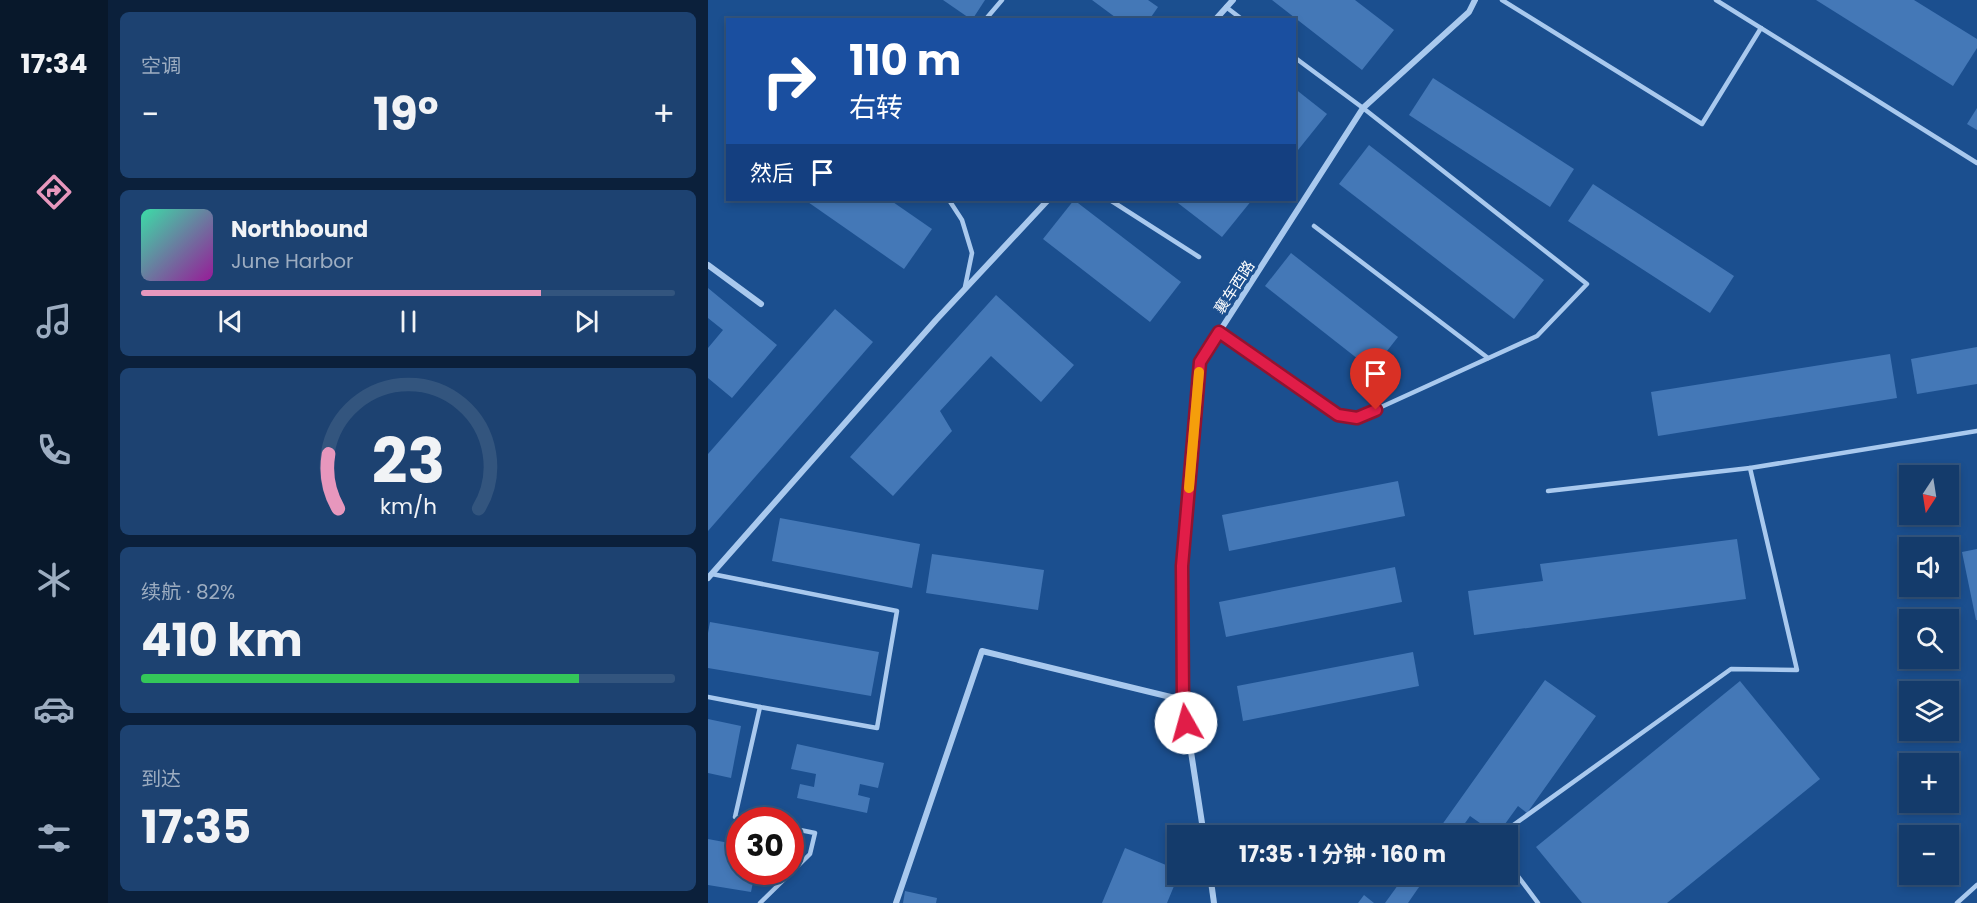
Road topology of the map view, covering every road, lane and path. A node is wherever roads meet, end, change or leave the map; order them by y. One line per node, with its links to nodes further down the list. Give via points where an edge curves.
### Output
1 (1002, 0): 7 (lane)
2 (1233, 0): 6 (street)
3 (1475, 0): 12 (street, 襄车西路, via 1468,12)
4 (1502, 0): 10 (lane, via 1702,124)
5 (1716, 0): 10 (lane)
6 (1226, 7): 8 (street); 9 (lane)
7 (987, 18)
8 (1217, 18)
9 (1240, 18)
10 (1761, 28): 13 (lane)
11 (1296, 58): 12 (lane)
12 (1363, 108): 22 (street, 襄车西路); 23 (lane, via 1587,284 1537,336)
13 (1977, 163)
14 (950, 201): 20 (lane, via 962,220 972,253)
15 (1047, 201): 20 (street)
16 (1112, 201): 18 (lane)
17 (1314, 226): 23 (lane)
18 (1199, 257)
19 (708, 265): 21 (street)
20 (965, 289): 27 (street)
21 (761, 303)
22 (1219, 332): 23 (lane, via 1338,415 1357,418); 29 (street, 襄车西路, via 1200,362 1182,566)
23 (1488, 358)
24 (1977, 431): 25 (lane)
25 (1750, 468): 26 (lane); 33 (lane, via 1797,670 1731,669)
26 (1548, 491)
27 (710, 576): 30 (lane, via 897,611 876,728)
28 (708, 698): 30 (lane)
29 (1183, 700): 32 (street, 襄车西路); 41 (street, via 982,651)
30 (760, 707): 31 (lane)
31 (737, 807)
32 (1202, 825)
33 (1513, 825)
34 (804, 831): 35 (lane, via 815,833 810,854)
35 (804, 860)
36 (1518, 876): 43 (lane)
37 (778, 885): 40 (lane)
38 (1211, 885): 42 (street)
39 (1977, 885): 44 (lane)
40 (760, 903)
41 (896, 903)
42 (1214, 903)
43 (1538, 903)
44 (1957, 903)

